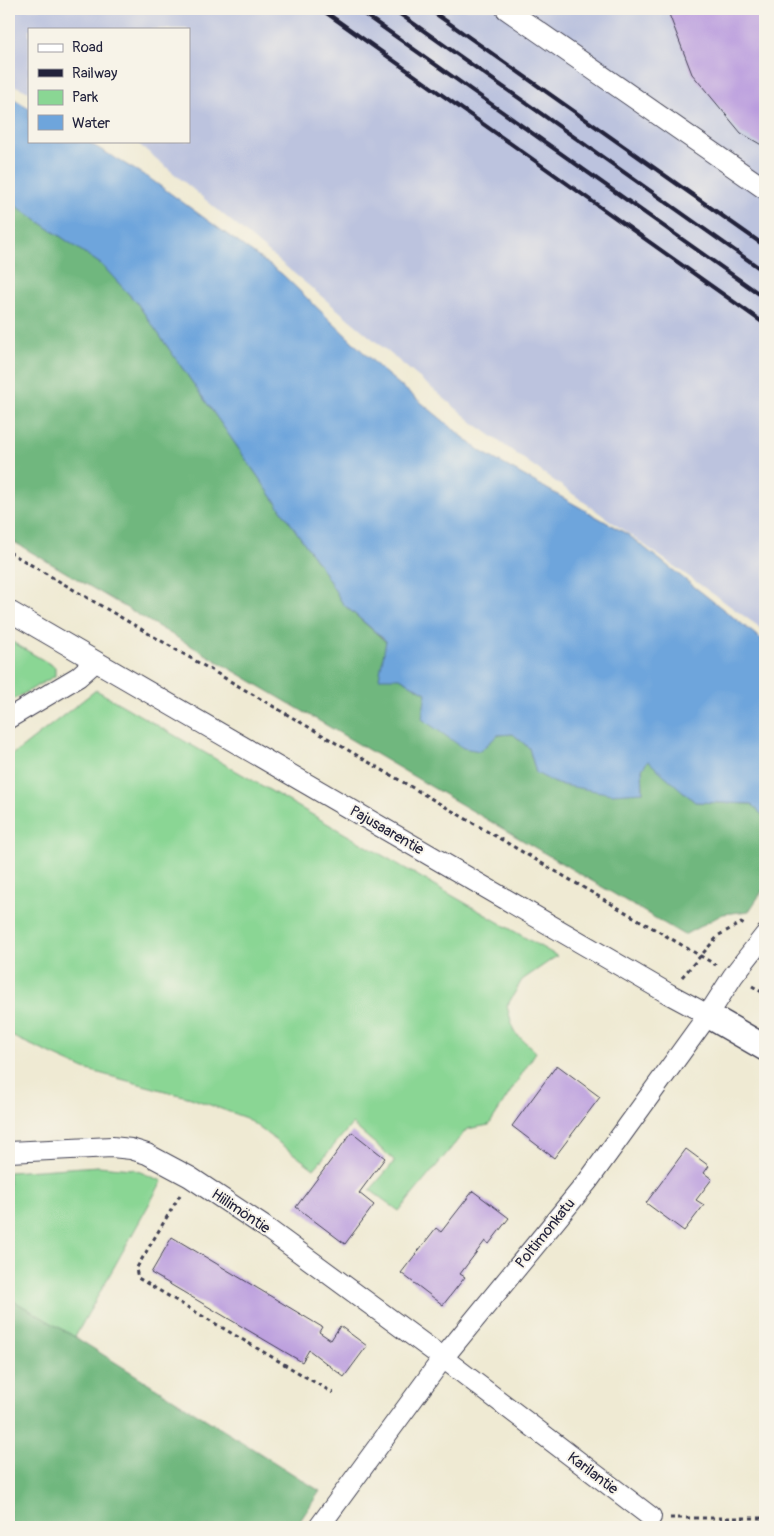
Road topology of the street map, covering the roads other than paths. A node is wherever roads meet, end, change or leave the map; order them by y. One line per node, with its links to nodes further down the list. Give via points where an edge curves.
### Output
1 (506, 9): 2 (street)
2 (765, 189)
3 (9, 611): 4 (street, Pajusaarentie)
4 (95, 662): 5 (street, via 78,677); 7 (street, Pajusaarentie, via 668,994)
5 (9, 718)
6 (757, 931): 7 (street, Poltimonkatu)
7 (708, 1014): 8 (street, Pajusaarentie); 10 (street, Poltimonkatu, via 588,1181)
8 (765, 1048)
9 (9, 1152): 10 (street, Hiilimöntie, via 112,1147 147,1154 190,1177 265,1227)
10 (443, 1358): 11 (street, Karilantie); 12 (street, Poltimonkatu)
11 (651, 1517)
12 (319, 1527)

